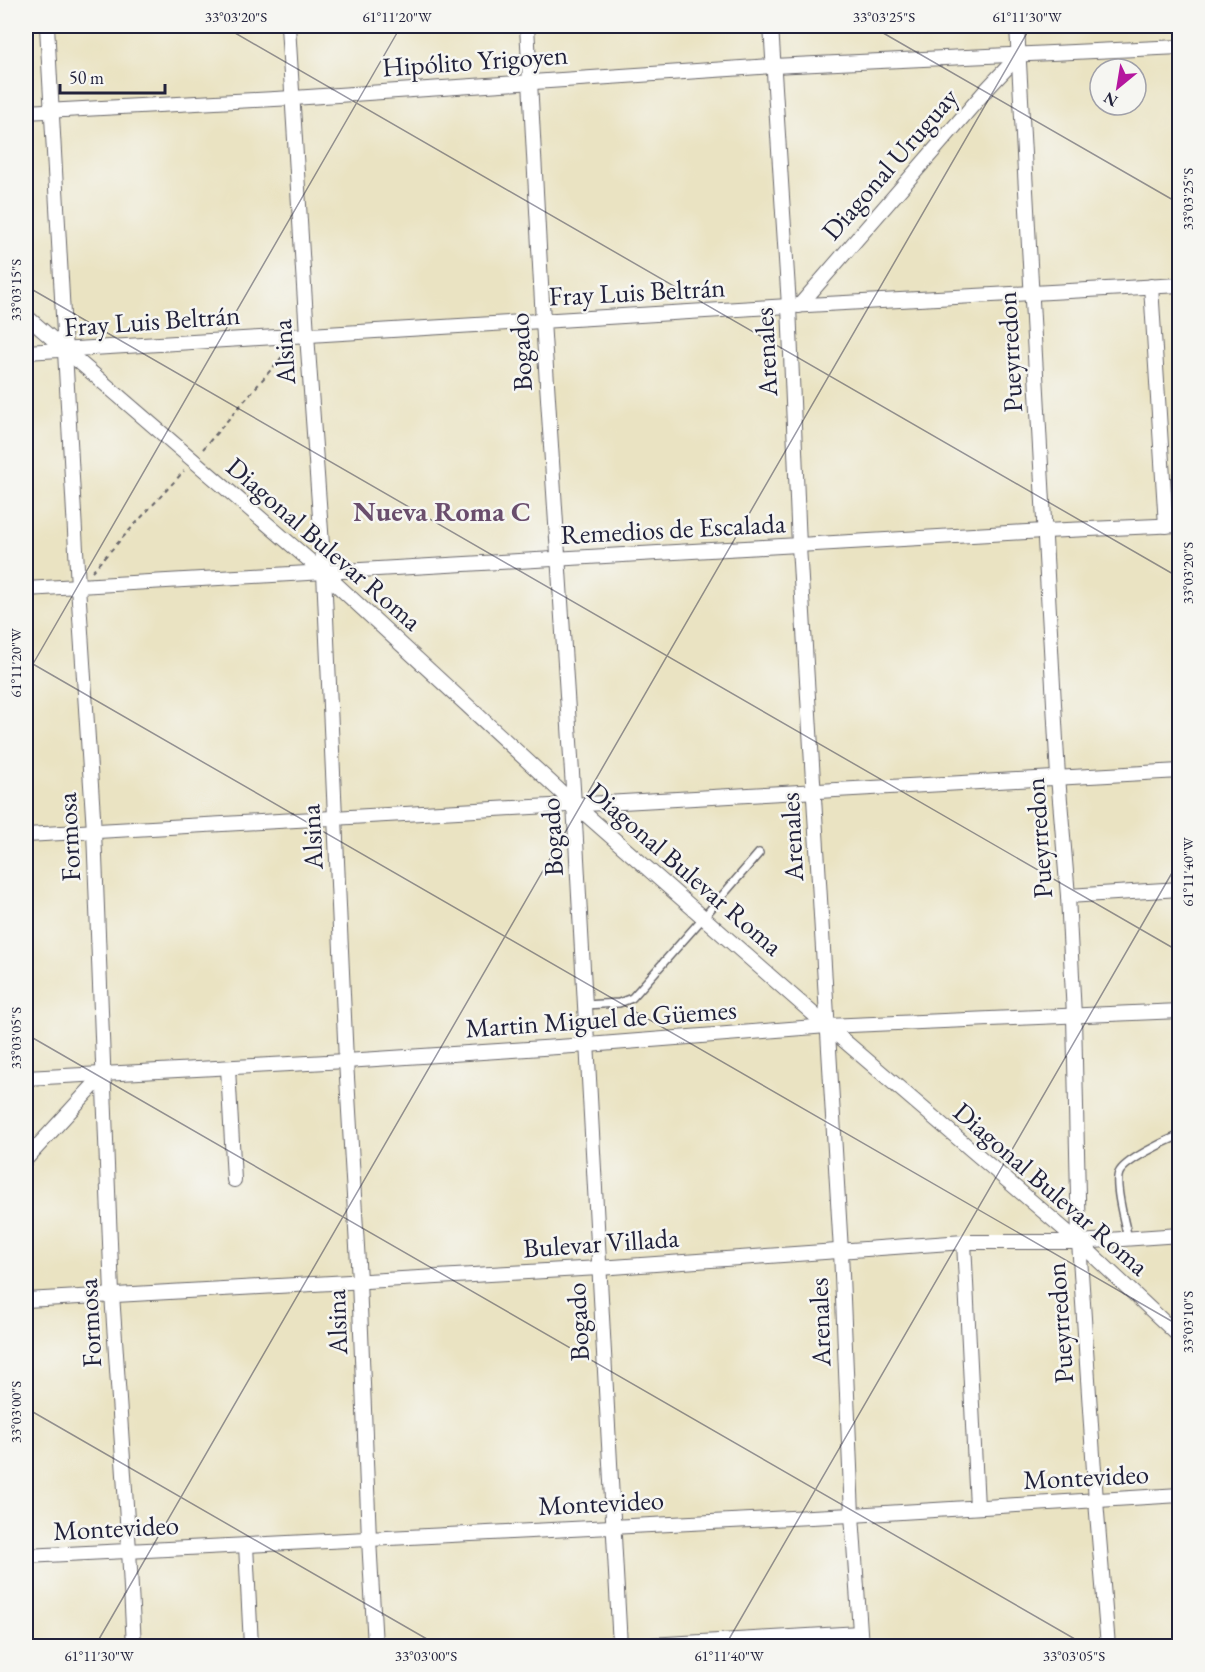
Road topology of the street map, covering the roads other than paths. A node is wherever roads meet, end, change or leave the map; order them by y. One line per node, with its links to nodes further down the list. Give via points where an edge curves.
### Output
1 (47, 26): 11 (street, Formosa)
2 (288, 26): 10 (street, Alsina)
3 (527, 26): 9 (street, Bogado)
4 (771, 26): 8 (street, Arenales)
5 (1017, 26): 7 (street, Pueyrredon)
6 (1179, 47): 7 (street, Hipólito Yrigoyen)
7 (1019, 55): 8 (street, Hipólito Yrigoyen); 15 (street, Pueyrredon); 16 (street, Diagonal Uruguay)
8 (772, 66): 9 (street, Hipólito Yrigoyen); 16 (street, Arenales)
9 (531, 82): 10 (street, Hipólito Yrigoyen); 18 (street, Bogado)
10 (293, 98): 11 (street, Hipólito Yrigoyen); 19 (street, Alsina)
11 (51, 111): 12 (street, Hipólito Yrigoyen); 20 (street, Formosa)
12 (26, 112)
13 (1179, 285): 14 (street, Fray Luis Beltrán)
14 (1151, 286): 15 (street, Fray Luis Beltrán); 22 (street)
15 (1031, 293): 16 (street, Fray Luis Beltrán); 23 (street, Pueyrredon)
16 (794, 306): 18 (street, Fray Luis Beltrán); 24 (street, Arenales)
17 (26, 316): 20 (street, Diagonal Bulevar Roma)
18 (543, 321): 19 (street, Fray Luis Beltrán); 25 (street, Bogado)
19 (307, 335): 20 (street, Fray Luis Beltrán); 26 (street, Alsina)
20 (65, 351): 21 (street, Fray Luis Beltrán); 26 (street, Diagonal Bulevar Roma); 27 (street, Formosa)
21 (26, 352)
22 (1173, 525): 23 (street, Remedios de Escalada)
23 (1044, 531): 24 (street, Remedios de Escalada); 30 (street, Pueyrredon)
24 (799, 546): 25 (street, Remedios de Escalada); 31 (street, Arenales)
25 (558, 560): 26 (street, Remedios de Escalada); 32 (street, Bogado)
26 (324, 573): 27 (street, Remedios de Escalada); 32 (street, Diagonal Bulevar Roma); 33 (street, Alsina)
27 (78, 586): 28 (street, Remedios de Escalada); 34 (street, Formosa)
28 (26, 589)
29 (1179, 771): 30 (street)
30 (1058, 777): 31 (street); 38 (street, Pueyrredon)
31 (813, 790): 32 (street); 43 (street, Arenales)
32 (574, 804): 33 (street); 39 (street, Diagonal Bulevar Roma); 40 (street, Bogado)
33 (336, 819): 34 (street); 45 (street, Alsina)
34 (94, 831): 35 (street); 47 (street, Formosa)
35 (26, 835)
36 (759, 853): 39 (lane)
37 (1179, 889): 38 (street)
38 (1068, 896): 42 (street, Pueyrredon)
39 (703, 918): 40 (lane, via 632,998 620,1003); 43 (street, Diagonal Bulevar Roma)
40 (585, 1005): 44 (street, Bogado)
41 (1179, 1011): 42 (street, Martin Miguel de Güemes)
42 (1074, 1016): 43 (street, Martin Miguel de Güemes); 55 (street, Pueyrredon)
43 (827, 1026): 44 (street, Martin Miguel de Güemes); 55 (street, Diagonal Bulevar Roma); 56 (street, Arenales)
44 (588, 1045): 45 (street, Martin Miguel de Güemes); 57 (street, Bogado)
45 (346, 1061): 46 (street, Martin Miguel de Güemes); 58 (street, Alsina)
46 (228, 1068): 47 (street, Martin Miguel de Güemes); 51 (street)
47 (105, 1074): 48 (street, Martin Miguel de Güemes); 50 (street); 59 (street, Formosa)
48 (26, 1078)
49 (1179, 1135): 53 (lane, via 1149,1149 1120,1170 1117,1180)
50 (26, 1159)
51 (234, 1180)
52 (1179, 1235): 53 (street, Bulevar Villada)
53 (1128, 1239): 55 (street, Bulevar Villada)
54 (964, 1242): 55 (street, Bulevar Villada); 56 (street, Bulevar Villada); 64 (street)
55 (1079, 1242): 61 (street, Diagonal Bulevar Roma); 63 (street, Pueyrredon)
56 (841, 1251): 57 (street, Bulevar Villada); 65 (street, Arenales)
57 (599, 1268): 58 (street, Bulevar Villada); 66 (street, Bogado)
58 (359, 1280): 59 (street, Bulevar Villada); 67 (street, Alsina)
59 (112, 1294): 60 (street, Bulevar Villada); 69 (street, Formosa)
60 (26, 1300)
61 (1179, 1337)
62 (1179, 1495): 63 (street, Montevideo)
63 (1096, 1501): 64 (street, Montevideo); 77 (street, Pueyrredon)
64 (977, 1507): 65 (street, Montevideo)
65 (852, 1515): 66 (street, Montevideo); 71 (street, Arenales)
66 (613, 1527): 67 (street, Montevideo); 75 (street, Bogado)
67 (369, 1539): 68 (street, Montevideo); 74 (street, Alsina)
68 (246, 1545): 69 (street, Montevideo); 73 (street)
69 (129, 1550): 70 (street, Montevideo); 72 (street, Formosa)
70 (26, 1556)
71 (861, 1640): 76 (street)
72 (134, 1647)
73 (251, 1647)
74 (375, 1647)
75 (620, 1647)
76 (632, 1647)
77 (1108, 1647)

